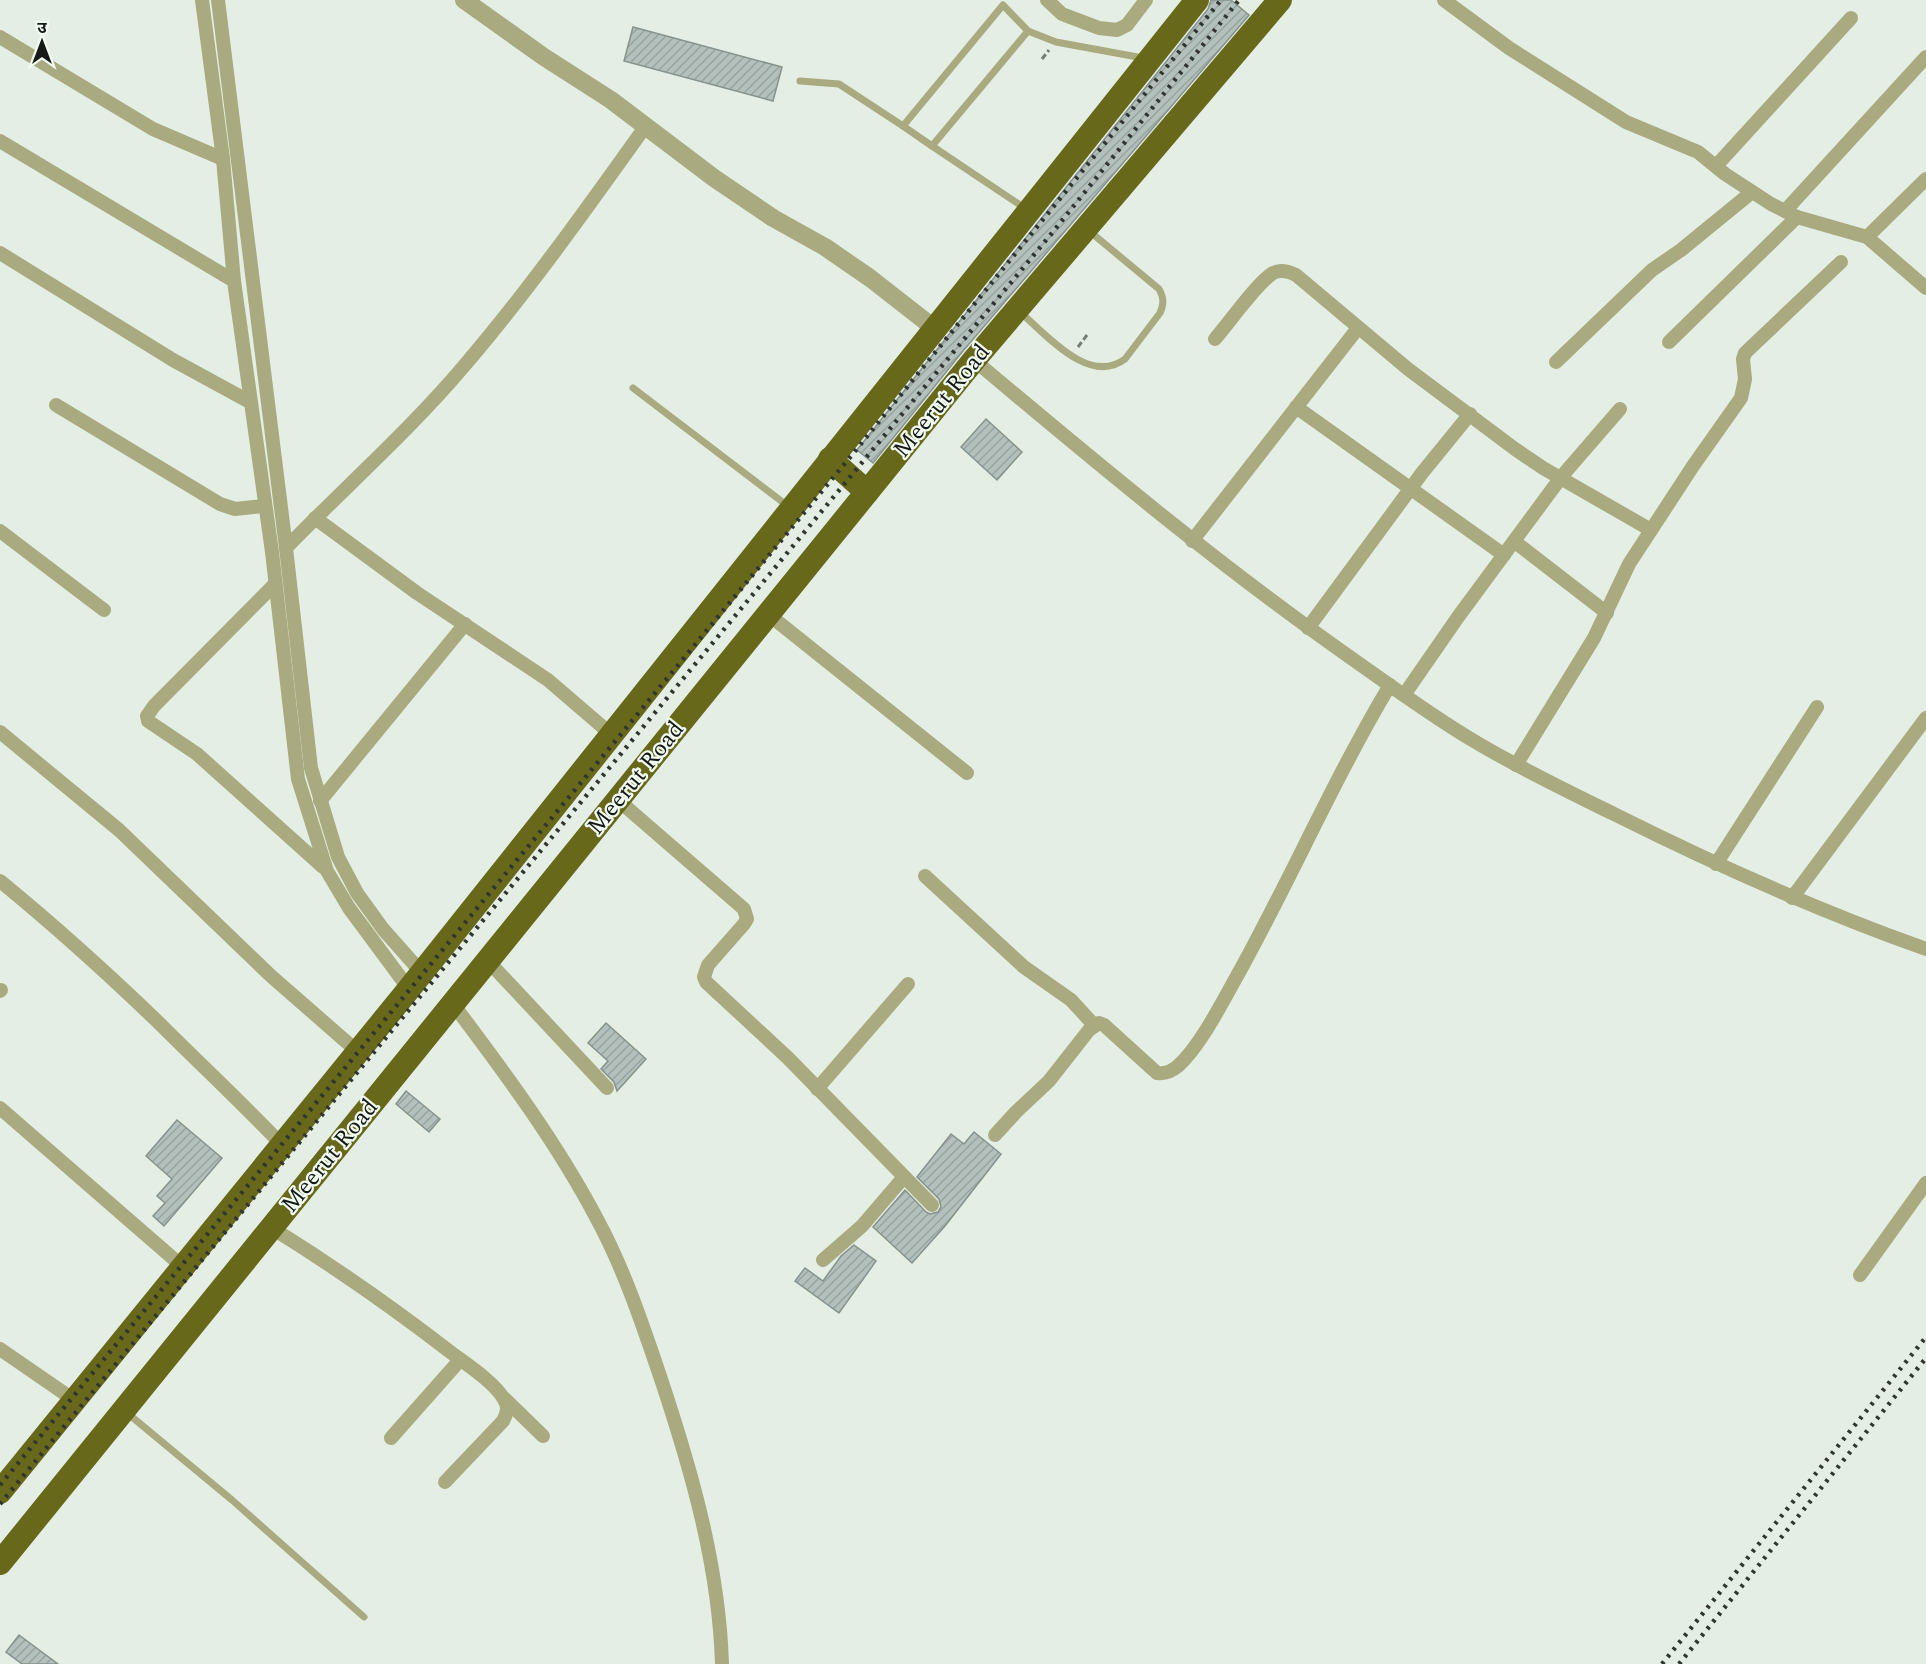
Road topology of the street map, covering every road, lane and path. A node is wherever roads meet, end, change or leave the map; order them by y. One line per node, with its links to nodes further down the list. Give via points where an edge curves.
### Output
1 (202, 0): 19 (street)
2 (218, 0): 38 (street)
3 (464, 0): 16 (street)
4 (1047, 0): 5 (street, via 1062,14 1099,28 1117,30 1127,25)
5 (1146, 0)
6 (1197, 0): 13 (highway, Meerut Road)
7 (1280, 0): 25 (highway, Meerut Road)
8 (1444, 0): 20 (street, via 1509,48 1626,122 1698,152)
9 (1851, 18): 20 (street)
10 (1028, 31): 13 (lane, via 1056,42); 15 (lane, via 1003,5); 18 (lane)
11 (0, 36): 19 (street, via 153,129)
12 (1926, 57): 24 (street)
13 (1149, 60): 23 (highway, Meerut Road)
14 (800, 81): 15 (lane, via 839,84)
15 (903, 126): 18 (lane)
16 (645, 127): 32 (street, via 773,218 870,278); 51 (street, via 572,229 464,366)
17 (0, 141): 29 (street)
18 (932, 146): 23 (lane)
19 (223, 159): 29 (street)
20 (1716, 166): 22 (street)
21 (1926, 178): 26 (street)
22 (1752, 192): 24 (street); 37 (street, via 1652,270)
23 (1029, 210): 32 (highway, Meerut Road)
24 (1791, 214): 26 (street); 35 (street)
25 (1086, 229): 31 (highway, Meerut Road); 31 (lane, via 1163,296 1160,313 1125,359 1105,368 1080,363)
26 (1867, 237): 30 (street)
27 (0, 253): 40 (street, via 173,360)
28 (1841, 262): 52 (street, via 1745,353 1741,398)
29 (234, 281): 40 (street)
30 (1926, 288)
31 (1017, 310): 36 (highway, Meerut Road)
32 (934, 328): 45 (highway, Meerut Road)
33 (1358, 328): 34 (street, via 1296,275 1281,270 1263,282); 42 (street); 44 (street)
34 (1215, 339)
35 (1669, 342)
36 (974, 360): 48 (highway, Meerut Road); 54 (street)
37 (1556, 362)
38 (266, 388): 40 (street); 56 (street)
39 (633, 388): 50 (lane)
40 (249, 395): 49 (street)
41 (56, 405): 49 (street, via 220,504 235,509)
42 (1296, 407): 47 (street); 54 (street)
43 (1620, 409): 46 (street)
44 (1470, 414): 46 (street); 47 (street)
45 (830, 459): 48 (highway); 50 (highway, Meerut Road)
46 (1561, 478): 52 (street); 55 (street)
47 (1410, 489): 57 (street); 63 (street)
48 (867, 492): 61 (highway, Meerut Road)
49 (264, 506): 58 (street)
50 (791, 508): 70 (highway, Meerut Road)
51 (315, 518): 56 (street); 62 (street)
52 (1651, 530): 60 (street)
53 (0, 531): 59 (street)
54 (1192, 540): 63 (street)
55 (1515, 542): 57 (street); 60 (street)
56 (286, 548): 64 (street)
57 (1504, 555): 66 (street)
58 (275, 584): 64 (street); 76 (street, via 147,716 153,726 197,754)
59 (104, 610)
60 (1606, 613): 71 (street)
61 (768, 614): 72 (street); 73 (highway, Meerut Road)
62 (465, 624): 70 (street, via 548,680); 74 (street)
63 (1308, 628): 65 (street)
64 (290, 645): 74 (street); 76 (street, via 298,779)
65 (1390, 685): 66 (street); 85 (street, via 1236,978 1179,1065 1165,1074 1157,1073 1104,1025)
66 (1404, 695): 71 (street)
67 (1817, 707): 75 (street)
68 (1926, 718): 79 (street)
69 (0, 732): 86 (street, via 119,830)
70 (612, 735): 82 (highway, Meerut Road)
71 (1516, 765): 75 (street)
72 (968, 773)
73 (618, 800): 81 (highway, Meerut Road); 88 (street, via 744,909 747,919 708,965 704,977)
74 (320, 801): 82 (street, via 338,858)
75 (1716, 864): 79 (street)
76 (327, 871): 82 (street, via 349,908)
77 (925, 876): 85 (street, via 1024,967 1071,1000)
78 (0, 881): 91 (street, via 128,992)
79 (1792, 898): 80 (street)
80 (1926, 948)
81 (488, 961): 84 (highway, Meerut Road); 87 (street)
82 (416, 981): 86 (highway, Meerut Road)
83 (908, 984): 88 (street)
84 (453, 1004): 95 (highway, Meerut Road); 110 (street, via 555,1148 597,1220 628,1287 694,1487 719,1611)
85 (1094, 1025): 90 (street, via 1049,1081)
86 (358, 1052): 91 (highway, Meerut Road)
87 (607, 1088)
88 (817, 1089): 92 (street)
89 (0, 1108): 97 (street)
90 (995, 1135)
91 (282, 1145): 97 (highway, Meerut Road)
92 (904, 1177): 94 (street); 96 (street, via 862,1226)
93 (1926, 1183): 98 (street)
94 (932, 1205)
95 (272, 1228): 100 (street, via 355,1282); 103 (highway, Meerut Road)
96 (823, 1260)
97 (183, 1267): 102 (highway, Meerut Road)
98 (1860, 1275)
99 (0, 1349): 102 (street)
100 (460, 1360): 101 (street); 105 (street)
101 (503, 1398): 104 (street); 106 (street, via 507,1404 503,1421)
102 (74, 1400): 107 (highway, Meerut Road)
103 (124, 1410): 108 (highway, Meerut Road); 109 (lane)
104 (543, 1436)
105 (391, 1438)
106 (446, 1482)
107 (0, 1492)
108 (0, 1563)
109 (364, 1617)
110 (722, 1664)

